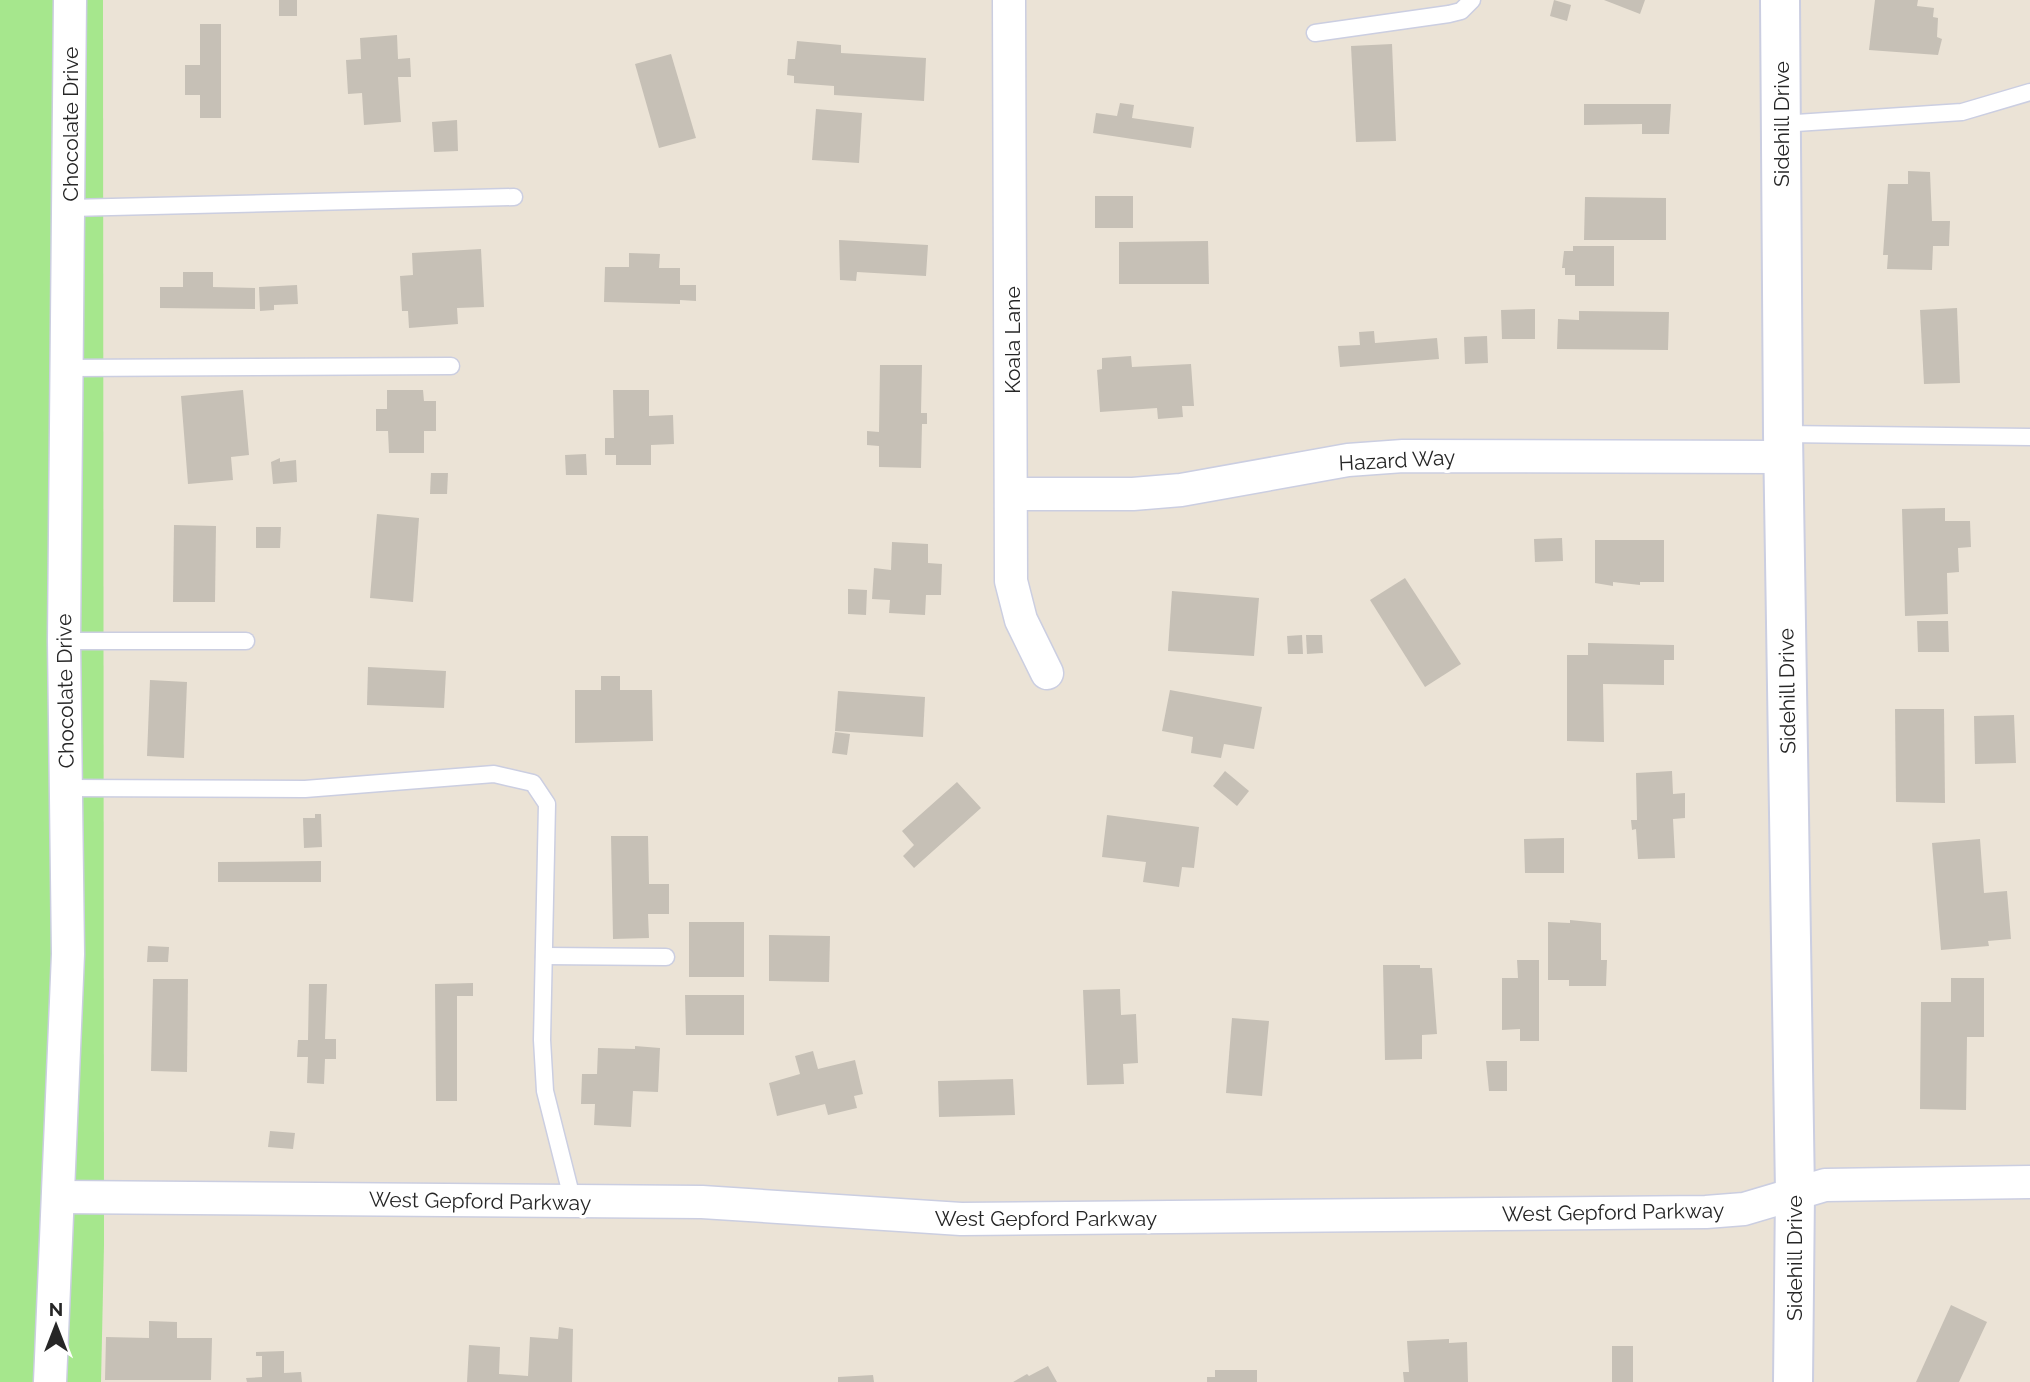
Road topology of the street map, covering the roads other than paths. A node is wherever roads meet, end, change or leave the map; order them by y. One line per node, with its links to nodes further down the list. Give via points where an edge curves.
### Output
1 (70, 0): 9 (street, Chocolate Drive)
2 (1009, 0): 14 (street, Koala Lane)
3 (1472, 0): 5 (lane, via 1461,11 1449,14)
4 (1780, 0): 7 (street, Sidehill Drive)
5 (1315, 33)
6 (2030, 92): 7 (lane, via 1962,112)
7 (1781, 124): 13 (street, Sidehill Drive)
8 (514, 197): 9 (lane)
9 (69, 208): 11 (street, Chocolate Drive)
10 (451, 366): 11 (lane)
11 (68, 368): 15 (street, Chocolate Drive)
12 (2030, 437): 13 (lane)
13 (1783, 445): 14 (street, Hazard Way, via 1403,456 1348,460 1181,490); 22 (street, Sidehill Drive)
14 (1013, 494): 17 (street, Koala Lane, via 1011,581 1021,620)
15 (64, 641): 16 (lane); 18 (street, Chocolate Drive)
16 (246, 641)
17 (1047, 673)
18 (66, 788): 19 (lane, via 306,789 494,774 533,783 547,804); 23 (street, Chocolate Drive, via 68,954)
19 (544, 956): 20 (lane); 24 (lane, via 545,1091)
20 (666, 957)
21 (2030, 1182): 22 (street, West Gepford Parkway, via 1825,1185)
22 (1795, 1193): 24 (street, West Gepford Parkway, via 1744,1209 1706,1212 989,1219 906,1218 750,1204); 26 (street, Sidehill Drive)
23 (60, 1197): 24 (street, West Gepford Parkway); 25 (street, Chocolate Drive)
24 (573, 1202)
25 (50, 1382)
26 (1793, 1382)

